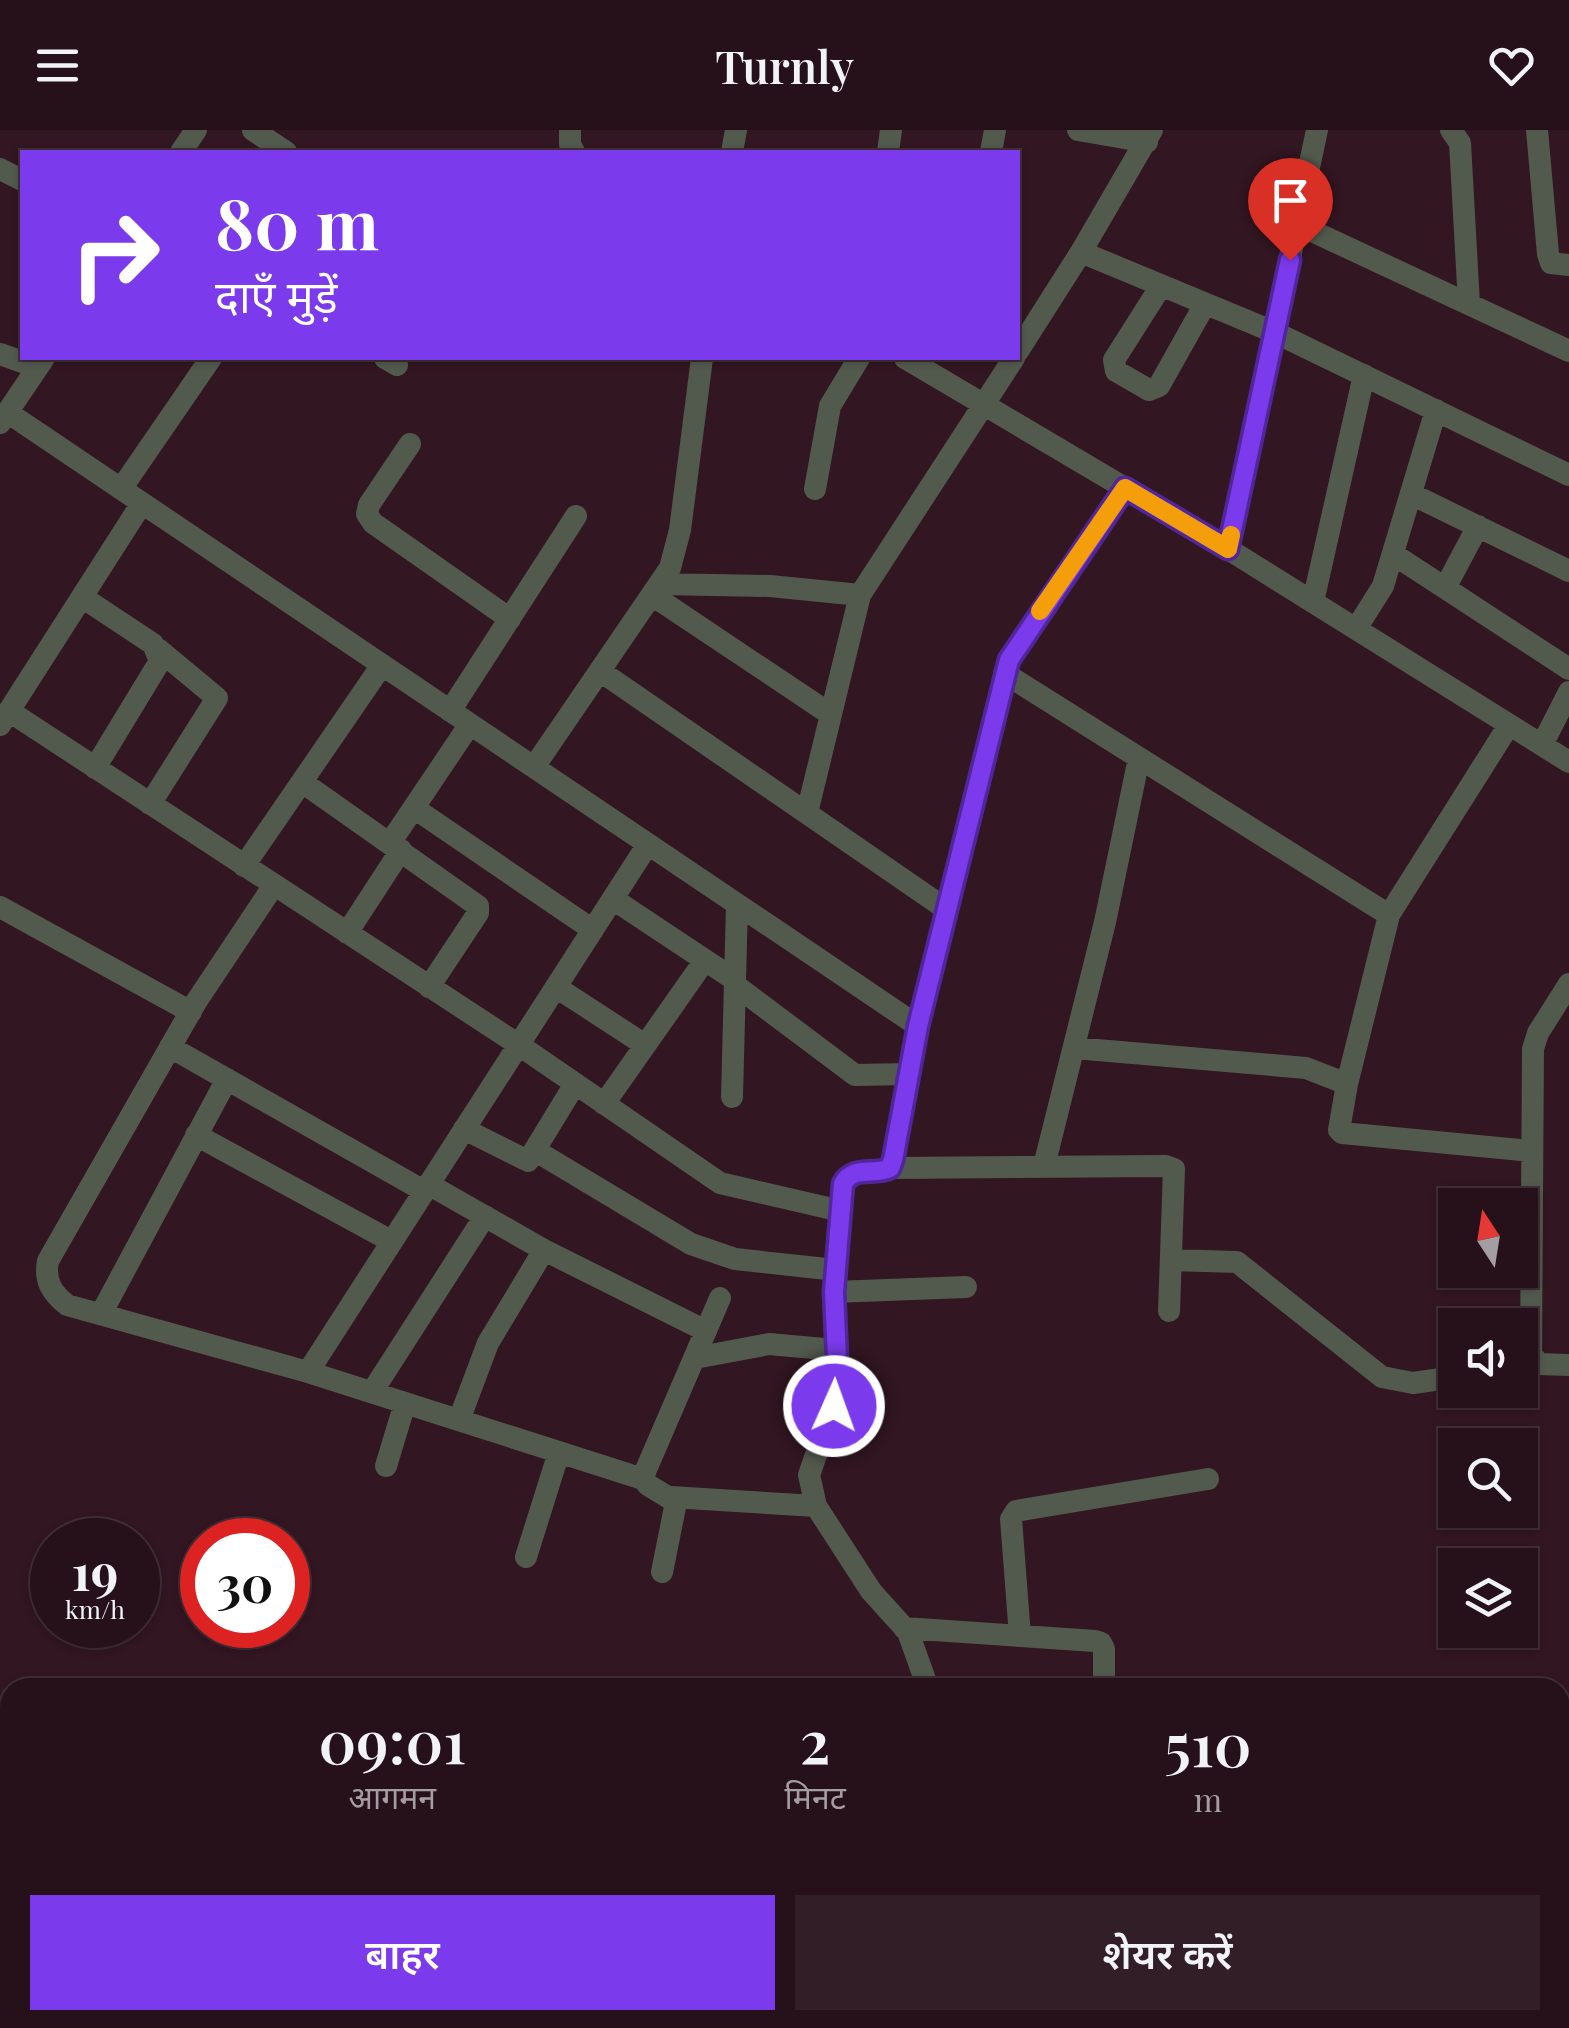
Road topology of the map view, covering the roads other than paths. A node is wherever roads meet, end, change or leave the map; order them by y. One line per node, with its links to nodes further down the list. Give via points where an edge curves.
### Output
1 (253, 130): 7 (street)
2 (1078, 130): 6 (street)
3 (1316, 130): 8 (street)
4 (1452, 130): 13 (street, via 1460,144)
5 (1538, 130): 10 (street, via 1548,254 1551,264)
6 (1150, 136): 9 (street)
7 (283, 150)
8 (1297, 224): 13 (street); 14 (street)
9 (1081, 252): 11 (street); 15 (street)
10 (1569, 265)
11 (1161, 286): 12 (street); 12 (street, via 1114,360 1116,371 1149,390 1158,386)
12 (1205, 304): 14 (street)
13 (1469, 304): 16 (street)
14 (1274, 332): 23 (street); 36 (street)
15 (1020, 348)
16 (1569, 351)
17 (211, 360): 30 (street)
18 (702, 360): 40 (street, via 676,550)
19 (857, 360): 31 (street, via 830,406)
20 (908, 360): 24 (street)
21 (1012, 360): 24 (street)
22 (40, 362): 26 (street)
23 (1364, 376): 25 (street); 43 (street)
24 (984, 404): 29 (street); 41 (street)
25 (1436, 410): 28 (street); 32 (street)
26 (4, 418): 30 (street)
27 (410, 444): 44 (street, via 367,514)
28 (1569, 475)
29 (1125, 488): 36 (street); 50 (street)
30 (121, 489): 33 (street)
31 (816, 489)
32 (1412, 494): 35 (street); 37 (street)
33 (142, 503): 42 (street); 47 (street)
34 (576, 516): 44 (street)
35 (1478, 526): 38 (street); 39 (street)
36 (1228, 549): 43 (street)
37 (1393, 554): 39 (street); 45 (street, via 1384,586)
38 (1569, 571)
39 (1446, 588): 48 (street)
40 (656, 590): 41 (street, via 770,586); 49 (street); 52 (street)
41 (860, 595): 52 (street)
42 (82, 596): 46 (street); 54 (street)
43 (1314, 602): 45 (street)
44 (510, 618): 53 (street)
45 (1356, 629): 55 (street)
46 (158, 649): 60 (street, via 160,661); 62 (street, via 217,698)
47 (382, 664): 53 (street); 61 (street)
48 (1569, 668)
49 (600, 671): 59 (street); 64 (street)
50 (1004, 673): 57 (street); 72 (street)
51 (1569, 692): 56 (street)
52 (830, 714): 64 (street)
53 (460, 717): 59 (street); 63 (street)
54 (5, 718): 60 (street)
55 (1509, 725): 56 (street); 73 (street)
56 (1542, 746): 58 (street)
57 (1139, 758): 73 (street); 88 (street)
58 (1569, 762)
59 (534, 767): 65 (street)
60 (95, 768): 62 (street)
61 (302, 782): 66 (street); 67 (street)
62 (150, 804): 67 (street)
63 (414, 808): 66 (street); 74 (street)
64 (807, 813): 72 (street)
65 (648, 844): 69 (street); 70 (street)
66 (396, 847): 75 (street); 79 (street, via 478,906)
67 (244, 866): 68 (street)
68 (274, 885): 75 (street); 81 (street)
69 (613, 899): 74 (street); 76 (street)
70 (737, 904): 77 (street); 83 (street)
71 (0, 906): 81 (street)
72 (946, 909): 83 (street)
73 (1389, 915): 92 (street)
74 (593, 930): 80 (street)
75 (347, 932): 79 (street)
76 (705, 960): 77 (street); 86 (street)
77 (735, 983): 89 (street, via 855,1075); 93 (street)
78 (1569, 984): 82 (street)
79 (428, 986): 85 (street)
80 (556, 987): 85 (street); 86 (street)
81 (191, 1012): 87 (street)
82 (1548, 1016): 84 (street); 98 (street, via 1533,1050)
83 (918, 1026): 89 (street)
84 (1569, 1029)
85 (519, 1045): 91 (street); 95 (street)
86 (645, 1046): 94 (street)
87 (170, 1048): 90 (street); 112 (street, via 48,1262 48,1282 59,1298)
88 (1074, 1048): 92 (street, via 1306,1068); 99 (street)
89 (909, 1074): 100 (street)
90 (226, 1079): 96 (street); 101 (street)
91 (575, 1084): 94 (street); 97 (street)
92 (1347, 1084): 98 (street, via 1342,1134)
93 (732, 1097)
94 (604, 1104): 102 (street, via 720,1183)
95 (464, 1129): 97 (street, via 522,1160); 101 (street)
96 (196, 1135): 104 (street); 112 (street)
97 (536, 1151): 107 (street, via 691,1244)
98 (1531, 1151): 110 (street)
99 (1044, 1166): 100 (street); 106 (street, via 1174,1169)
100 (890, 1168): 102 (street, via 847,1176)
101 (426, 1187): 103 (street); 104 (street)
102 (841, 1211): 107 (street)
103 (485, 1216): 105 (street); 120 (street)
104 (392, 1242): 118 (street)
105 (544, 1250): 113 (street); 122 (street, via 488,1343)
106 (1172, 1260): 111 (street); 119 (street, via 1237,1262 1382,1378)
107 (835, 1281): 108 (street); 114 (street)
108 (966, 1287)
109 (720, 1298): 113 (street)
110 (1531, 1308)
111 (1168, 1311)
112 (100, 1314): 118 (street)
113 (706, 1330): 115 (street)
114 (835, 1350): 115 (street, via 768,1344); 128 (street, via 837,1394 809,1475)
115 (694, 1358): 126 (street)
116 (1538, 1365): 117 (street)
117 (1569, 1365)
118 (308, 1372): 120 (street)
119 (1438, 1379)
120 (372, 1392): 121 (street)
121 (405, 1403): 122 (street); 124 (street)
122 (458, 1420): 123 (street)
123 (559, 1452): 126 (street); 129 (street)
124 (386, 1466)
125 (1208, 1478): 132 (street, via 1016,1511)
126 (644, 1479): 127 (street)
127 (671, 1497): 128 (street); 130 (street, via 677,1509)
128 (816, 1506): 131 (street)
129 (526, 1556)
130 (662, 1572)
131 (904, 1628): 132 (street); 133 (street)
132 (1020, 1636): 134 (street, via 1101,1643)
133 (924, 1678)
134 (1104, 1678)

